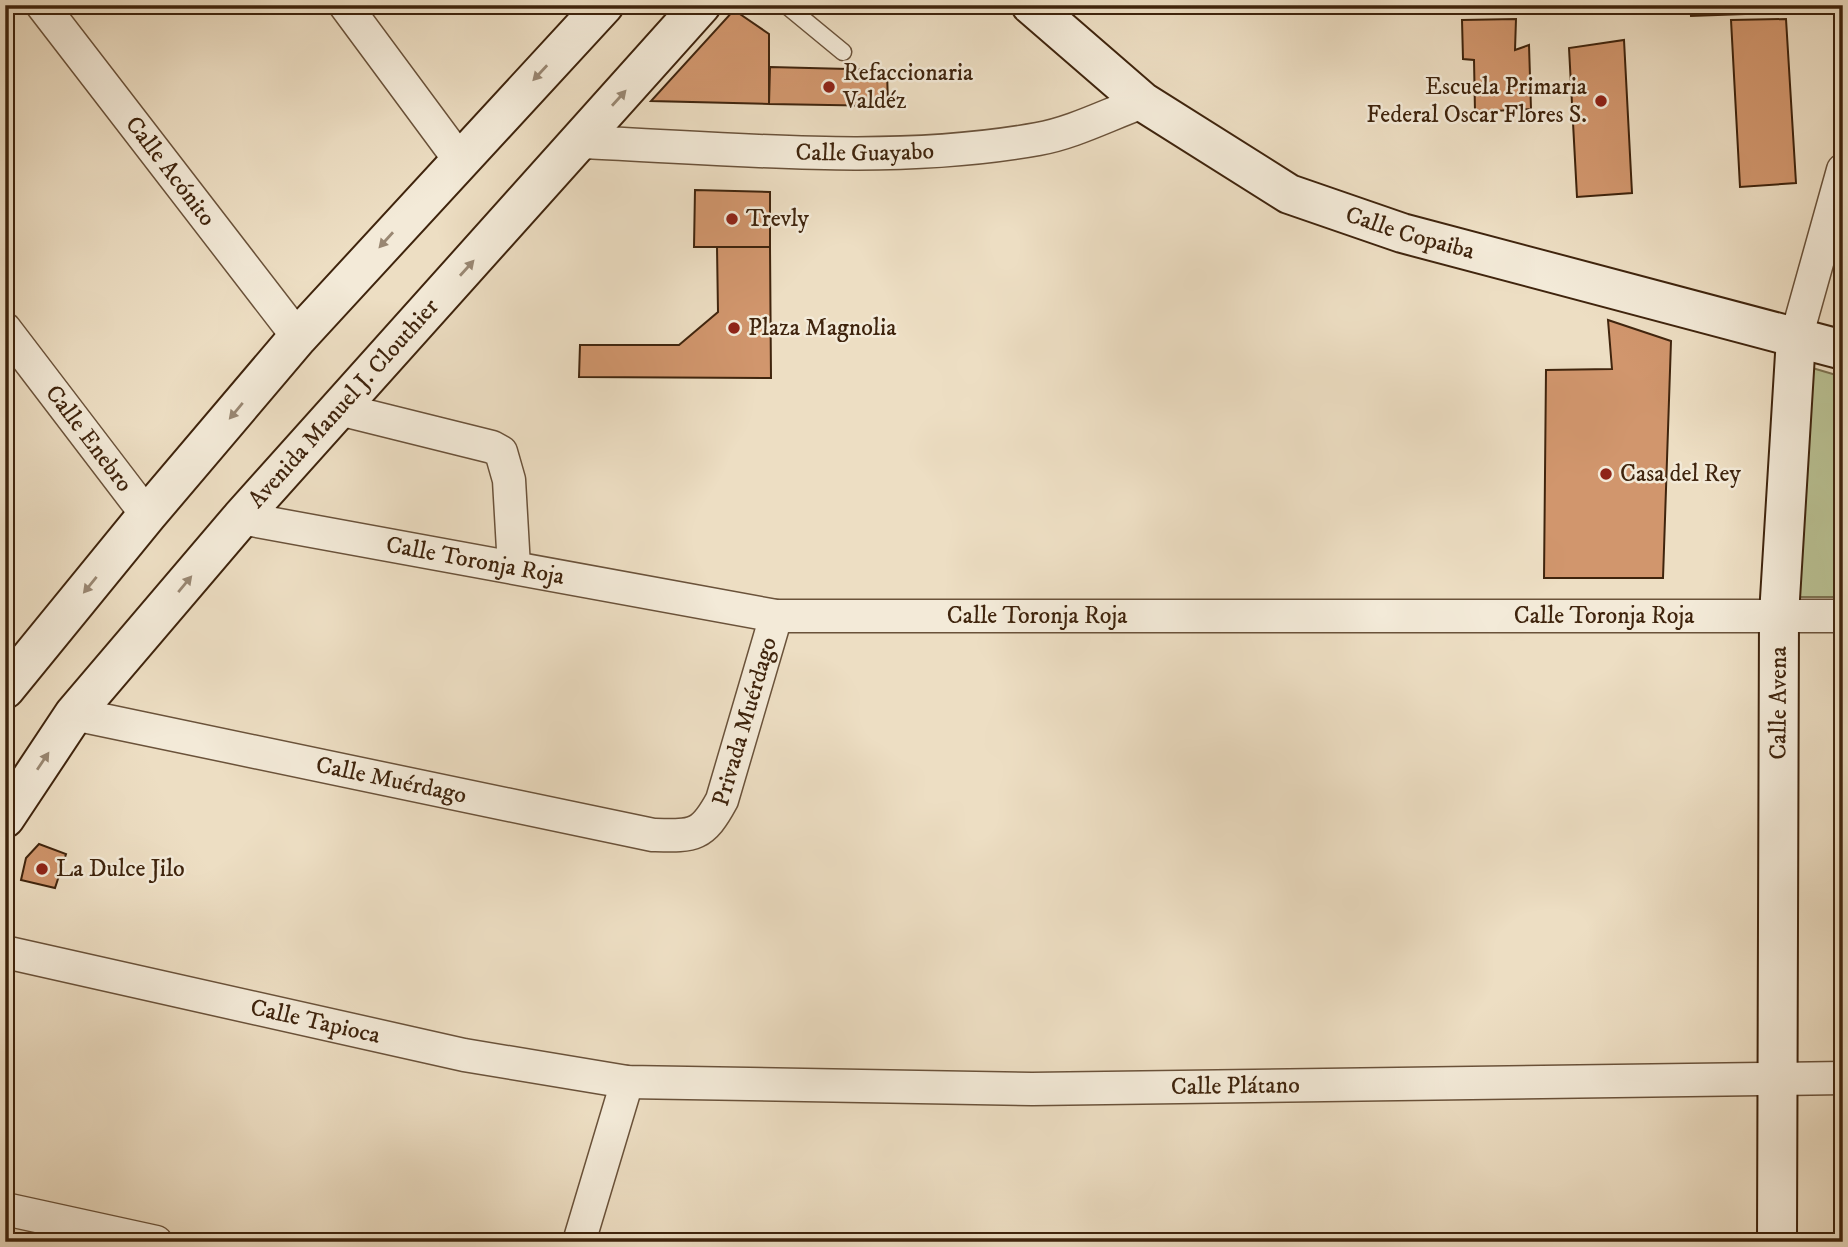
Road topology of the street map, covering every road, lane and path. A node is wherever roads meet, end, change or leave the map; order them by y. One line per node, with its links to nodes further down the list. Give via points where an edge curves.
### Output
1 (42, 5): 13 (street, Calle Acónito)
2 (345, 5): 10 (street)
3 (604, 5): 10 (main road, one-way to 10)
4 (701, 5): 9 (main road, Avenida Manuel J. Clouthier, one-way to 4)
5 (786, 5): 7 (lane)
6 (1031, 5): 8 (main road, Calle Copaiba)
7 (843, 52)
8 (1143, 102): 9 (street, Calle Guayabo, via 1041,139 958,149 848,153); 14 (main road, Calle Copaiba, via 1289,194 1414,237)
9 (580, 142): 16 (main road, Avenida Manuel J. Clouthier, one-way to 9)
10 (459, 159): 13 (main road, one-way to 13)
11 (1843, 170): 14 (street, Calle Avena)
12 (5, 330): 17 (street, Calle Enebro)
13 (298, 337): 17 (main road, one-way to 17)
14 (1796, 338): 15 (main road, Calle Copaiba); 20 (main road, Calle Avena)
15 (1843, 350)
16 (339, 409): 18 (main road, Avenida Manuel J. Clouthier); 19 (street, via 501,452 509,480)
17 (147, 515): 23 (main road, one-way to 23)
18 (241, 517): 19 (street, Calle Toronja Roja); 24 (main road, Avenida Manuel J. Clouthier, one-way to 18)
19 (514, 567): 21 (street, Calle Toronja Roja)
20 (1779, 615): 21 (street, Calle Toronja Roja); 22 (street, Calle Toronja Roja); 29 (main road, Calle Avena)
21 (776, 616): 26 (street, Privada Muérdago, via 722,800)
22 (1843, 616)
23 (5, 690)
24 (74, 714): 25 (main road, Avenida Manuel J. Clouthier, one-way to 24); 26 (street, Calle Muérdago, via 653,835 684,836)
25 (5, 818)
26 (708, 825)
27 (5, 952): 30 (street, Calle Tapioca, via 464,1055)
28 (1843, 1078): 29 (street, Calle Plátano)
29 (1778, 1079): 30 (street, Calle Plátano, via 1032,1089); 34 (main road, Calle Avena)
30 (627, 1082): 33 (street)
31 (5, 1209): 32 (street)
32 (156, 1242)
33 (579, 1242)
34 (1777, 1242)

